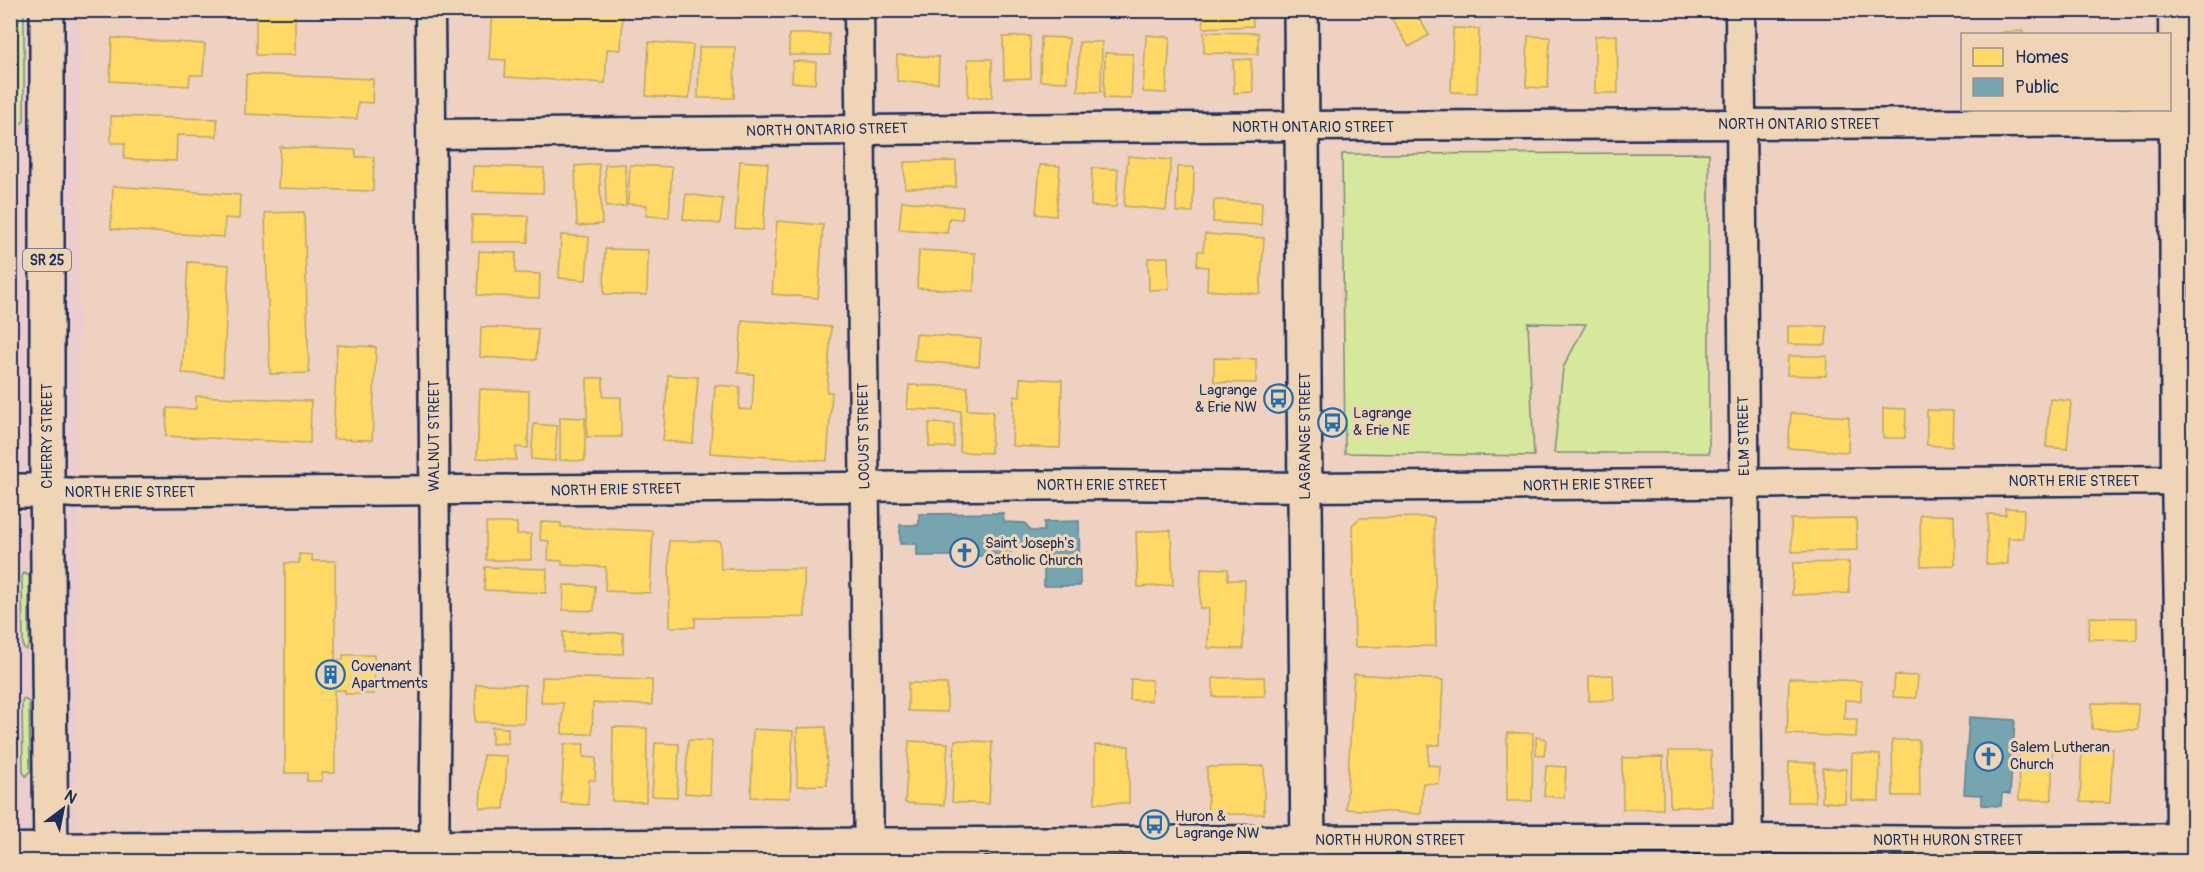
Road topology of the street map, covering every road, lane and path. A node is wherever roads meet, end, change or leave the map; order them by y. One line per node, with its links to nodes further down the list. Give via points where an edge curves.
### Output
1 (47, 10): 17 (main road, CHERRY STREET / SR 25)
2 (430, 10): 11 (street, WALNUT STREET)
3 (859, 10): 10 (street, LOCUST STREET)
4 (1301, 10): 9 (main road, LAGRANGE STREET)
5 (1740, 10): 8 (street, ELM STREET)
6 (2173, 10): 7 (street)
7 (2183, 122): 8 (street, NORTH ONTARIO STREET); 12 (street, via 2176,298)
8 (1741, 124): 9 (street, NORTH ONTARIO STREET); 13 (street, ELM STREET)
9 (1302, 126): 10 (street, NORTH ONTARIO STREET); 15 (main road, LAGRANGE STREET)
10 (860, 130): 11 (street, NORTH ONTARIO STREET); 14 (street, LOCUST STREET)
11 (432, 134): 18 (street, WALNUT STREET)
12 (2185, 480): 13 (street, NORTH ERIE STREET); 19 (street, via 2180,657)
13 (1744, 483): 15 (street, NORTH ERIE STREET); 21 (street, ELM STREET)
14 (866, 487): 15 (street, NORTH ERIE STREET); 18 (street, NORTH ERIE STREET); 23 (street, LOCUST STREET)
15 (1305, 487): 22 (main road, LAGRANGE STREET)
16 (10, 491): 17 (main road, NORTH ERIE STREET)
17 (47, 491): 18 (street, NORTH ERIE STREET); 24 (main road, CHERRY STREET)
18 (434, 491): 25 (street, WALNUT STREET)
19 (2185, 846): 21 (street, NORTH HURON STREET, via 1957,841)
20 (10, 848): 24 (street, NORTH HURON STREET)
21 (1748, 850): 22 (street, NORTH HURON STREET)
22 (1308, 851): 23 (street, NORTH HURON STREET)
23 (869, 853): 25 (street, NORTH HURON STREET)
24 (51, 854): 25 (street, NORTH HURON STREET)
25 (434, 854)

